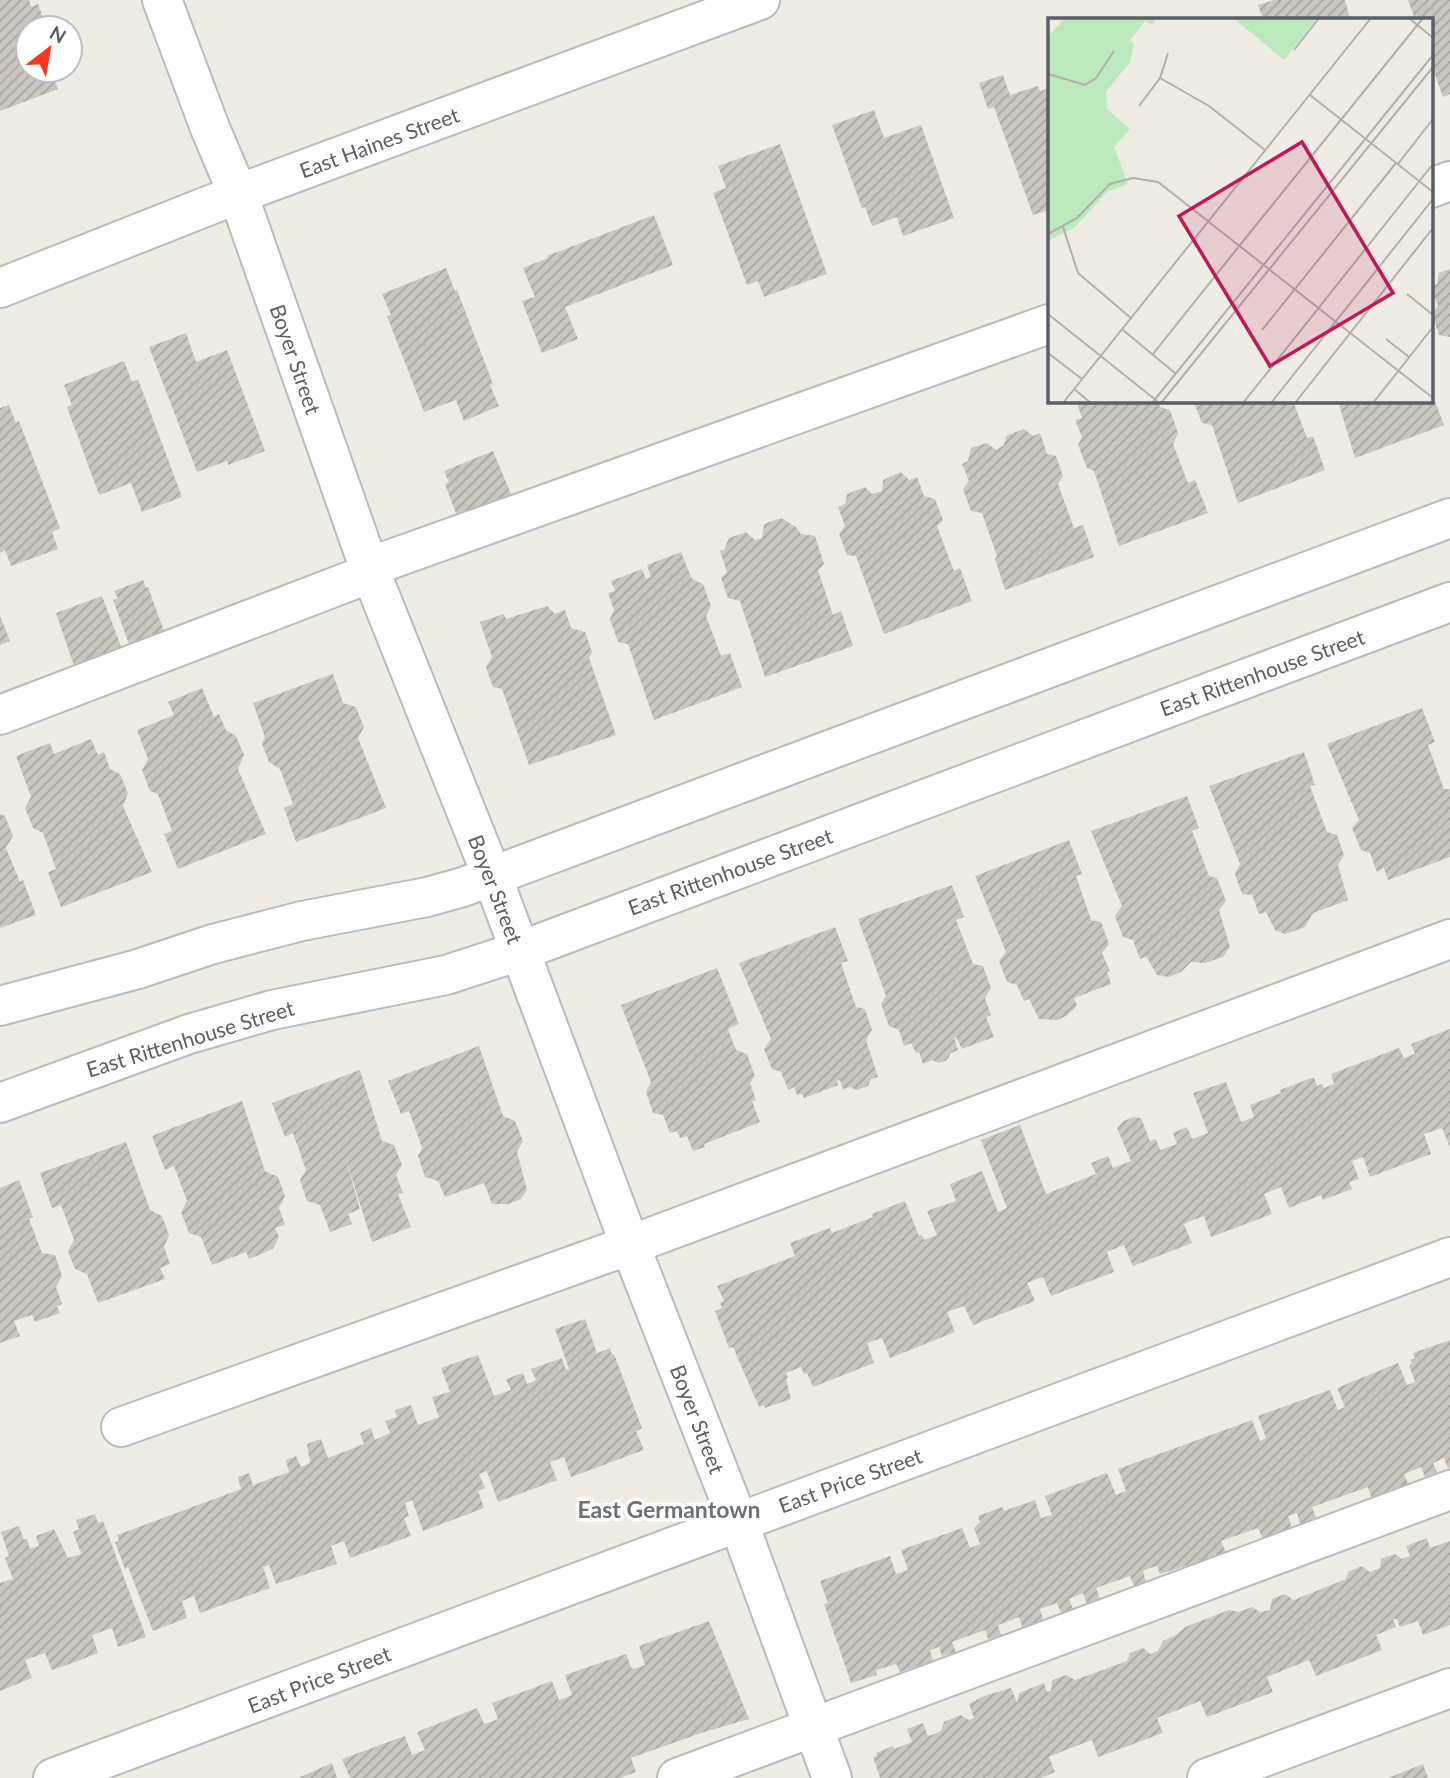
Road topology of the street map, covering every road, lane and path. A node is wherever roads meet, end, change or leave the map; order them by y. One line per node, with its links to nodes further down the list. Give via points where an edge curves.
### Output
1 (162, 0): 5 (street, Boyer Street)
2 (761, 0): 5 (street, East Haines Street)
3 (1450, 181): 4 (street)
4 (1432, 188)
5 (238, 194): 6 (street, East Haines Street); 9 (street, Boyer Street)
6 (0, 288)
7 (1048, 324): 9 (street)
8 (1450, 518): 12 (street)
9 (370, 570): 11 (street); 12 (street, Boyer Street)
10 (1450, 602): 14 (street, East Rittenhouse Street)
11 (0, 715)
12 (492, 876): 14 (street, Boyer Street); 15 (street, via 426,897 213,944)
13 (1450, 939): 17 (street)
14 (520, 951): 16 (street, East Rittenhouse Street, via 446,975 272,1010 189,1034); 17 (street, Boyer Street)
15 (0, 1006)
16 (0, 1103)
17 (630, 1245): 19 (street); 21 (street, Boyer Street)
18 (1450, 1256): 21 (street, East Price Street)
19 (121, 1427)
20 (1450, 1490): 23 (street)
21 (738, 1521): 23 (street, Boyer Street); 24 (street, East Price Street)
22 (1450, 1688): 27 (street)
23 (813, 1727): 25 (street); 26 (street, Boyer Street)
24 (53, 1778)
25 (677, 1778)
26 (832, 1778)
27 (1207, 1778)

